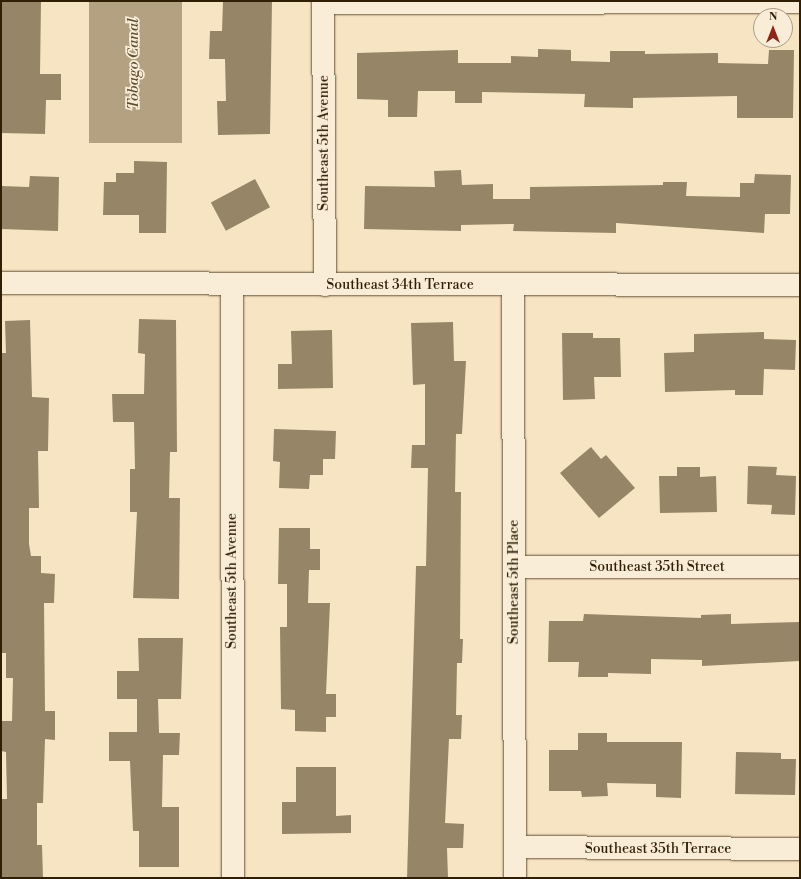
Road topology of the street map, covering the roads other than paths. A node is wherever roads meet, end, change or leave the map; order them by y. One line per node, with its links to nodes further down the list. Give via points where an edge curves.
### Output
1 (323, 2): 2 (street); 5 (street, Southeast 5th Avenue)
2 (800, 2)
3 (1, 283): 4 (street, Southeast 34th Terrace)
4 (232, 285): 5 (street, Southeast 34th Terrace); 12 (street, Southeast 5th Avenue)
5 (325, 285): 6 (street, Southeast 34th Terrace)
6 (513, 285): 7 (street, Southeast 34th Terrace); 8 (street, Southeast 5th Place)
7 (800, 285)
8 (514, 567): 9 (street, Southeast 35th Street); 10 (street, Southeast 5th Place)
9 (800, 567)
10 (515, 848): 11 (street, Southeast 35th Terrace); 13 (street, Southeast 5th Place)
11 (800, 849)
12 (233, 878)
13 (515, 878)

